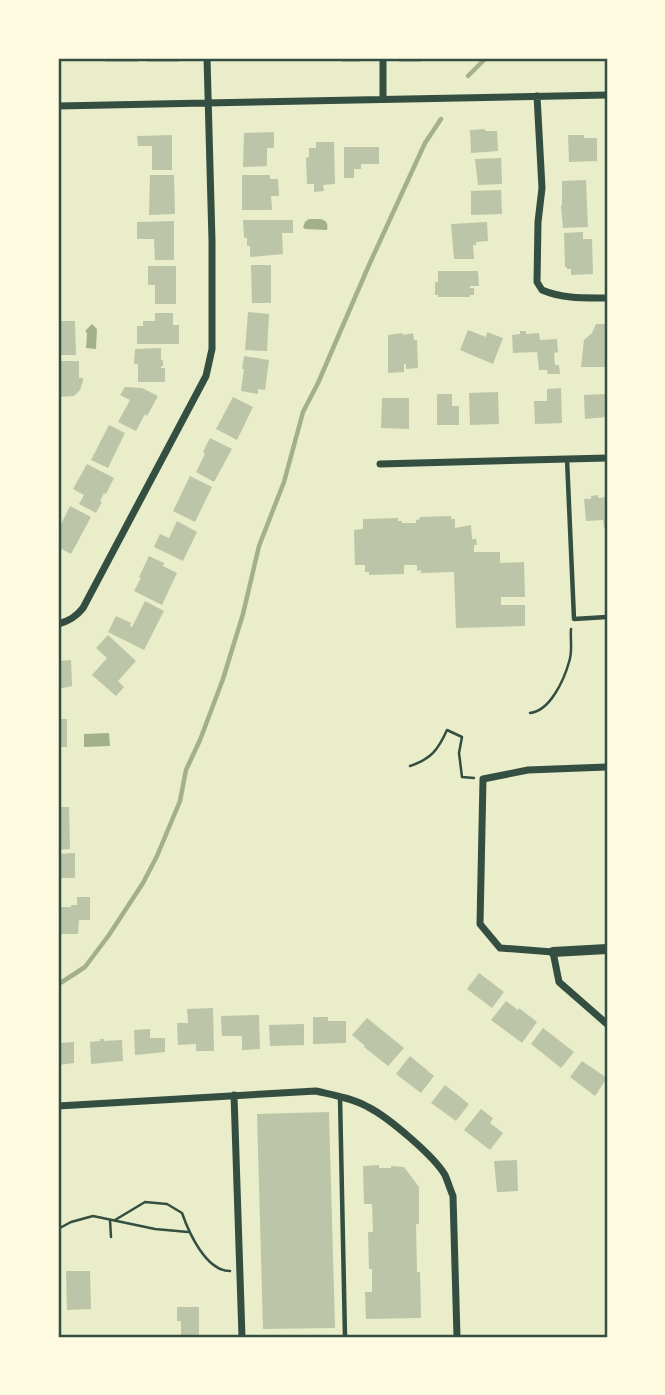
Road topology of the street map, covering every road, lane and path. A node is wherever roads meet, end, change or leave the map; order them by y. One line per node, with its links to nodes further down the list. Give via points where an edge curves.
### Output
1 (207, 58): 6 (street)
2 (383, 58): 5 (street)
3 (607, 95): 4 (street)
4 (537, 96): 5 (street); 8 (street, via 542,188 537,282 555,296)
5 (383, 99): 6 (street)
6 (209, 103): 7 (street); 14 (street, via 212,349 206,376 83,608 71,620)
7 (58, 106)
8 (607, 298)
9 (607, 458): 10 (street)
10 (567, 459): 11 (street); 13 (lane)
11 (380, 464)
12 (607, 617): 13 (lane)
13 (574, 619): 15 (path, via 570,661 554,697 538,712)
14 (58, 624)
15 (530, 713)
16 (410, 766): 18 (path, via 439,748 447,730 461,737 462,777)
17 (607, 767): 18 (street, via 528,770)
18 (483, 779): 20 (street, via 480,924 500,948)
19 (607, 949): 20 (street)
20 (554, 952): 21 (street, via 559,982)
21 (607, 1024)
22 (234, 1095): 23 (street, via 316,1091); 24 (street); 30 (street)
23 (340, 1096): 32 (lane); 33 (street, via 385,1117 444,1175 453,1196)
24 (58, 1105)
25 (110, 1219): 26 (path); 27 (path, via 93,1216); 29 (path)
26 (116, 1220): 28 (path); 28 (path, via 145,1202 167,1204 182,1213)
27 (58, 1229)
28 (188, 1232): 30 (path, via 212,1265 223,1271)
29 (111, 1237)
30 (240, 1271): 31 (street)
31 (242, 1337)
32 (345, 1337)
33 (457, 1337)

